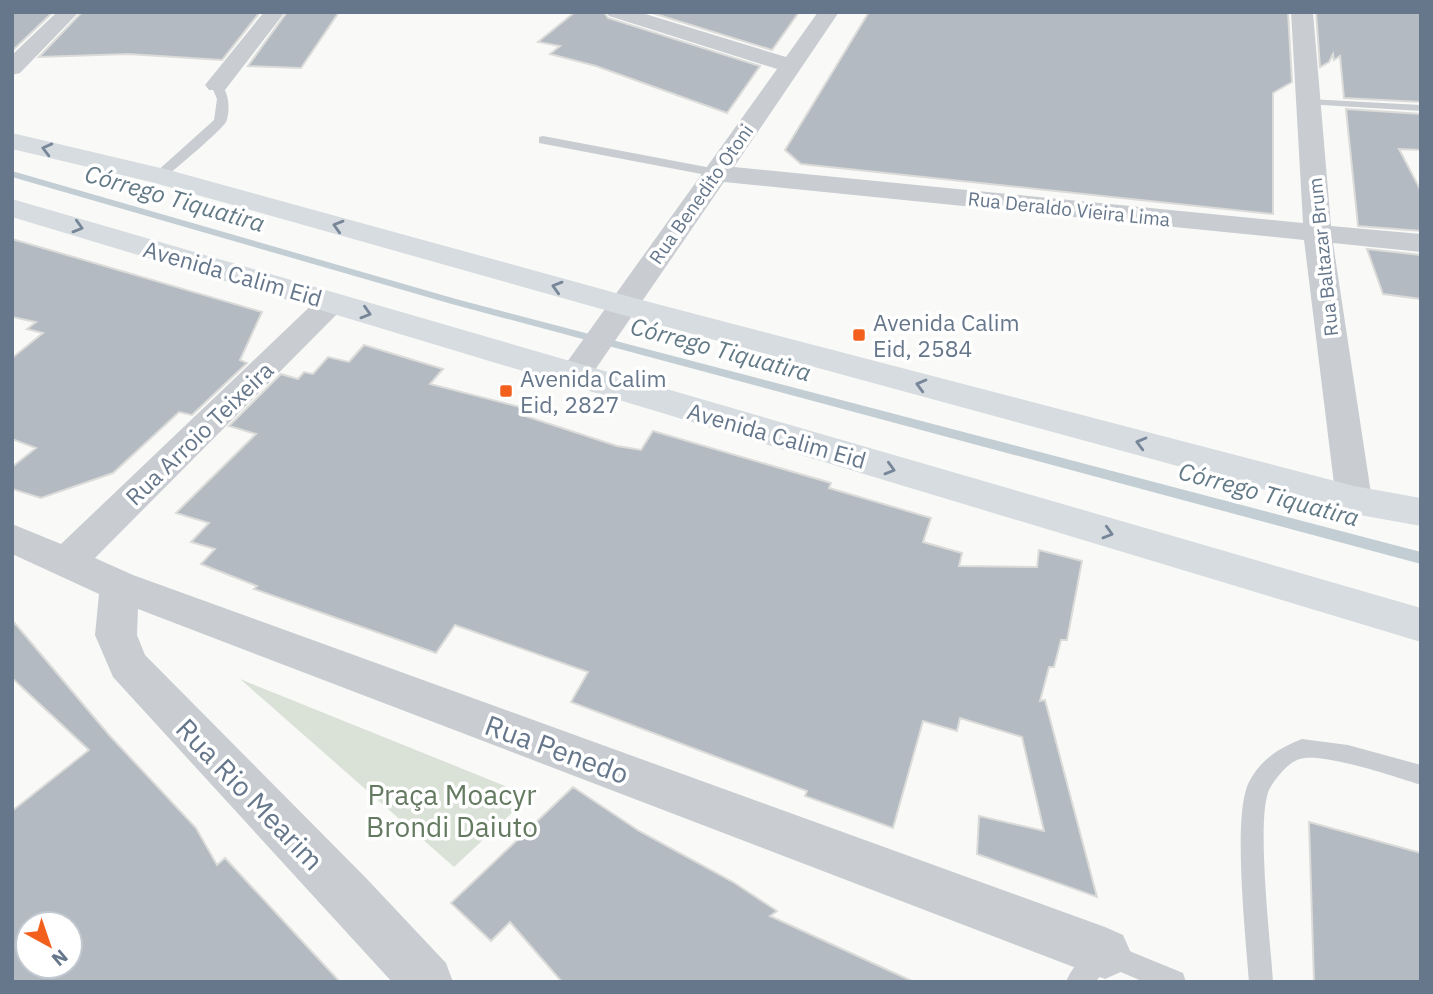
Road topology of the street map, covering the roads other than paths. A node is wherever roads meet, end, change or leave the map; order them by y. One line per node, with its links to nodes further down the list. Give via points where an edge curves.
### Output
1 (69, 12): 7 (street)
2 (275, 12): 8 (street)
3 (616, 12): 6 (street)
4 (829, 12): 6 (street, Rua Benedito Otoni)
5 (1303, 12): 9 (street, Rua Baltazar Brum)
6 (791, 66): 13 (street, Rua Benedito Otoni)
7 (12, 68)
8 (217, 85): 14 (lane, via 223,99 220,121)
9 (1309, 102): 10 (lane); 16 (street, Rua Baltazar Brum)
10 (1421, 108)
11 (543, 140): 13 (lane)
12 (12, 141): 14 (main road, one-way to 12)
13 (717, 173): 16 (street, Rua Deraldo Vieira Lima); 19 (street, Rua Benedito Otoni)
14 (159, 176): 19 (main road, one-way to 14)
15 (12, 208): 18 (main road, Avenida Calim Eid, one-way to 18)
16 (1318, 235): 17 (street, Rua Deraldo Vieira Lima); 21 (street, Rua Baltazar Brum)
17 (1421, 243)
18 (332, 302): 20 (main road, Avenida Calim Eid, one-way to 20); 24 (street, Rua Arroio Teixeira)
19 (616, 316): 20 (street, Rua Benedito Otoni); 21 (main road, one-way to 19)
20 (580, 366): 26 (main road, Avenida Calim Eid, one-way to 26)
21 (1354, 500): 22 (main road)
22 (1421, 512)
23 (12, 538): 24 (street, Rua Penedo)
24 (65, 564): 25 (street, Rua Penedo)
25 (118, 586): 28 (street, Rua Penedo); 29 (street, Rua Rio Mearim, via 116,635 128,665)
26 (1421, 625)
27 (1421, 775): 31 (lane, via 1348,754 1302,748 1283,756 1258,786 1252,833)
28 (1091, 967): 30 (lane)
29 (427, 982)
30 (1174, 982)
31 (1261, 982)

